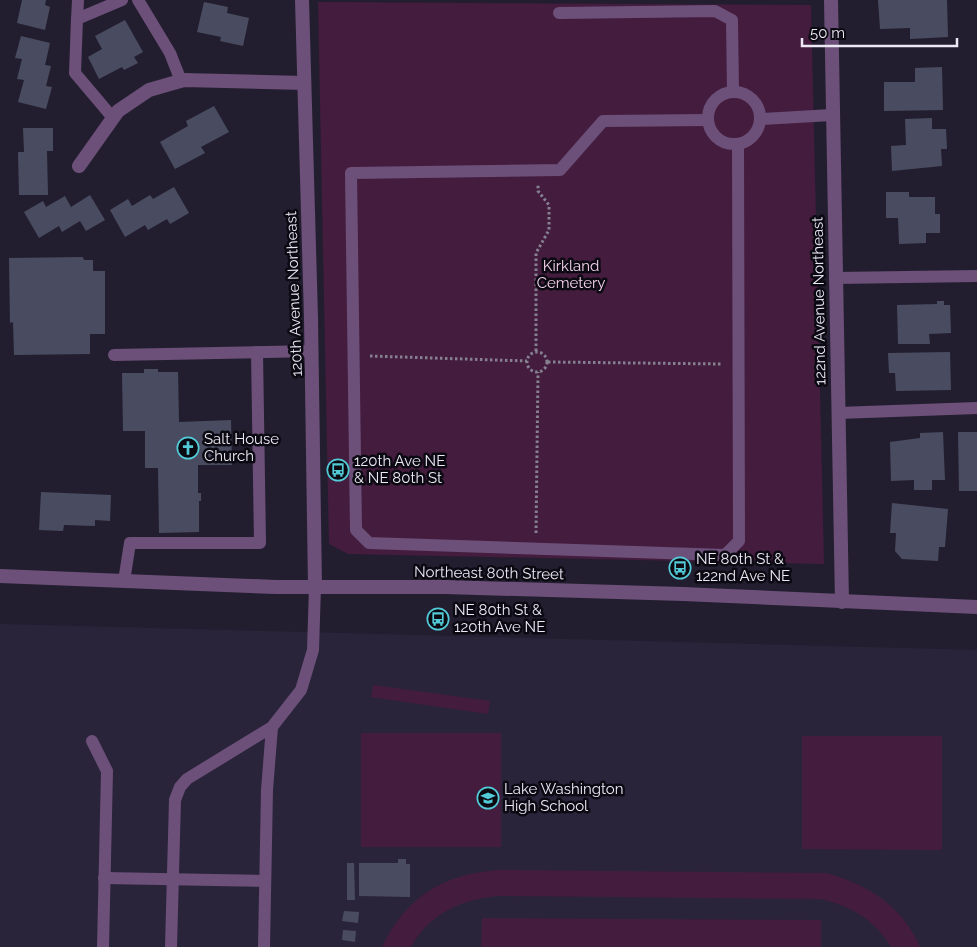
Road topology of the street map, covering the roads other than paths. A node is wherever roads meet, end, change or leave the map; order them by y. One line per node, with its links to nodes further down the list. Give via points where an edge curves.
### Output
1 (78, 0): 7 (lane)
2 (122, 0): 7 (lane)
3 (138, 0): 8 (lane, via 170,52)
4 (302, 0): 9 (street, 120th Avenue Northeast)
5 (831, 0): 11 (street, 122nd Avenue Northeast)
6 (559, 13): 10 (lane, via 715,11 732,20)
7 (77, 19): 12 (lane, via 75,73)
8 (181, 81): 9 (street); 12 (street, via 149,90)
9 (304, 83): 19 (street, 120th Avenue Northeast)
10 (733, 92): 13 (lane, via 741,92 754,100); 14 (lane, via 724,94 712,104)
11 (832, 115): 13 (lane); 18 (street, 122nd Avenue Northeast)
12 (113, 118): 16 (street)
13 (761, 119): 15 (lane, via 753,137)
14 (708, 120): 15 (lane, via 710,128 721,141); 15 (lane, via 603,121 560,170 351,173 356,530 369,543 725,555 739,541)
15 (738, 144)
16 (79, 166)
17 (977, 276): 18 (lane)
18 (835, 278): 23 (street, 122nd Avenue Northeast)
19 (312, 351): 20 (lane); 26 (street, 120th Avenue Northeast)
20 (257, 352): 21 (lane); 25 (lane, via 260,543 130,543)
21 (114, 354)
22 (977, 408): 23 (lane)
23 (838, 413): 27 (street, 122nd Avenue Northeast)
24 (0, 576): 25 (street, Northeast 80th Street)
25 (124, 581): 26 (street, Northeast 80th Street)
26 (314, 587): 27 (street, Northeast 80th Street, via 454,587); 29 (lane, via 313,650 301,690)
27 (842, 602): 28 (street, Northeast 80th Street)
28 (977, 607)
29 (272, 727): 32 (lane, via 186,779 180,787 175,800); 33 (lane)
30 (92, 742): 31 (lane, via 107,771)
31 (104, 878): 32 (lane); 34 (lane)
32 (173, 879): 33 (lane); 35 (lane)
33 (265, 881): 36 (lane)
34 (103, 947)
35 (172, 947)
36 (264, 947)

